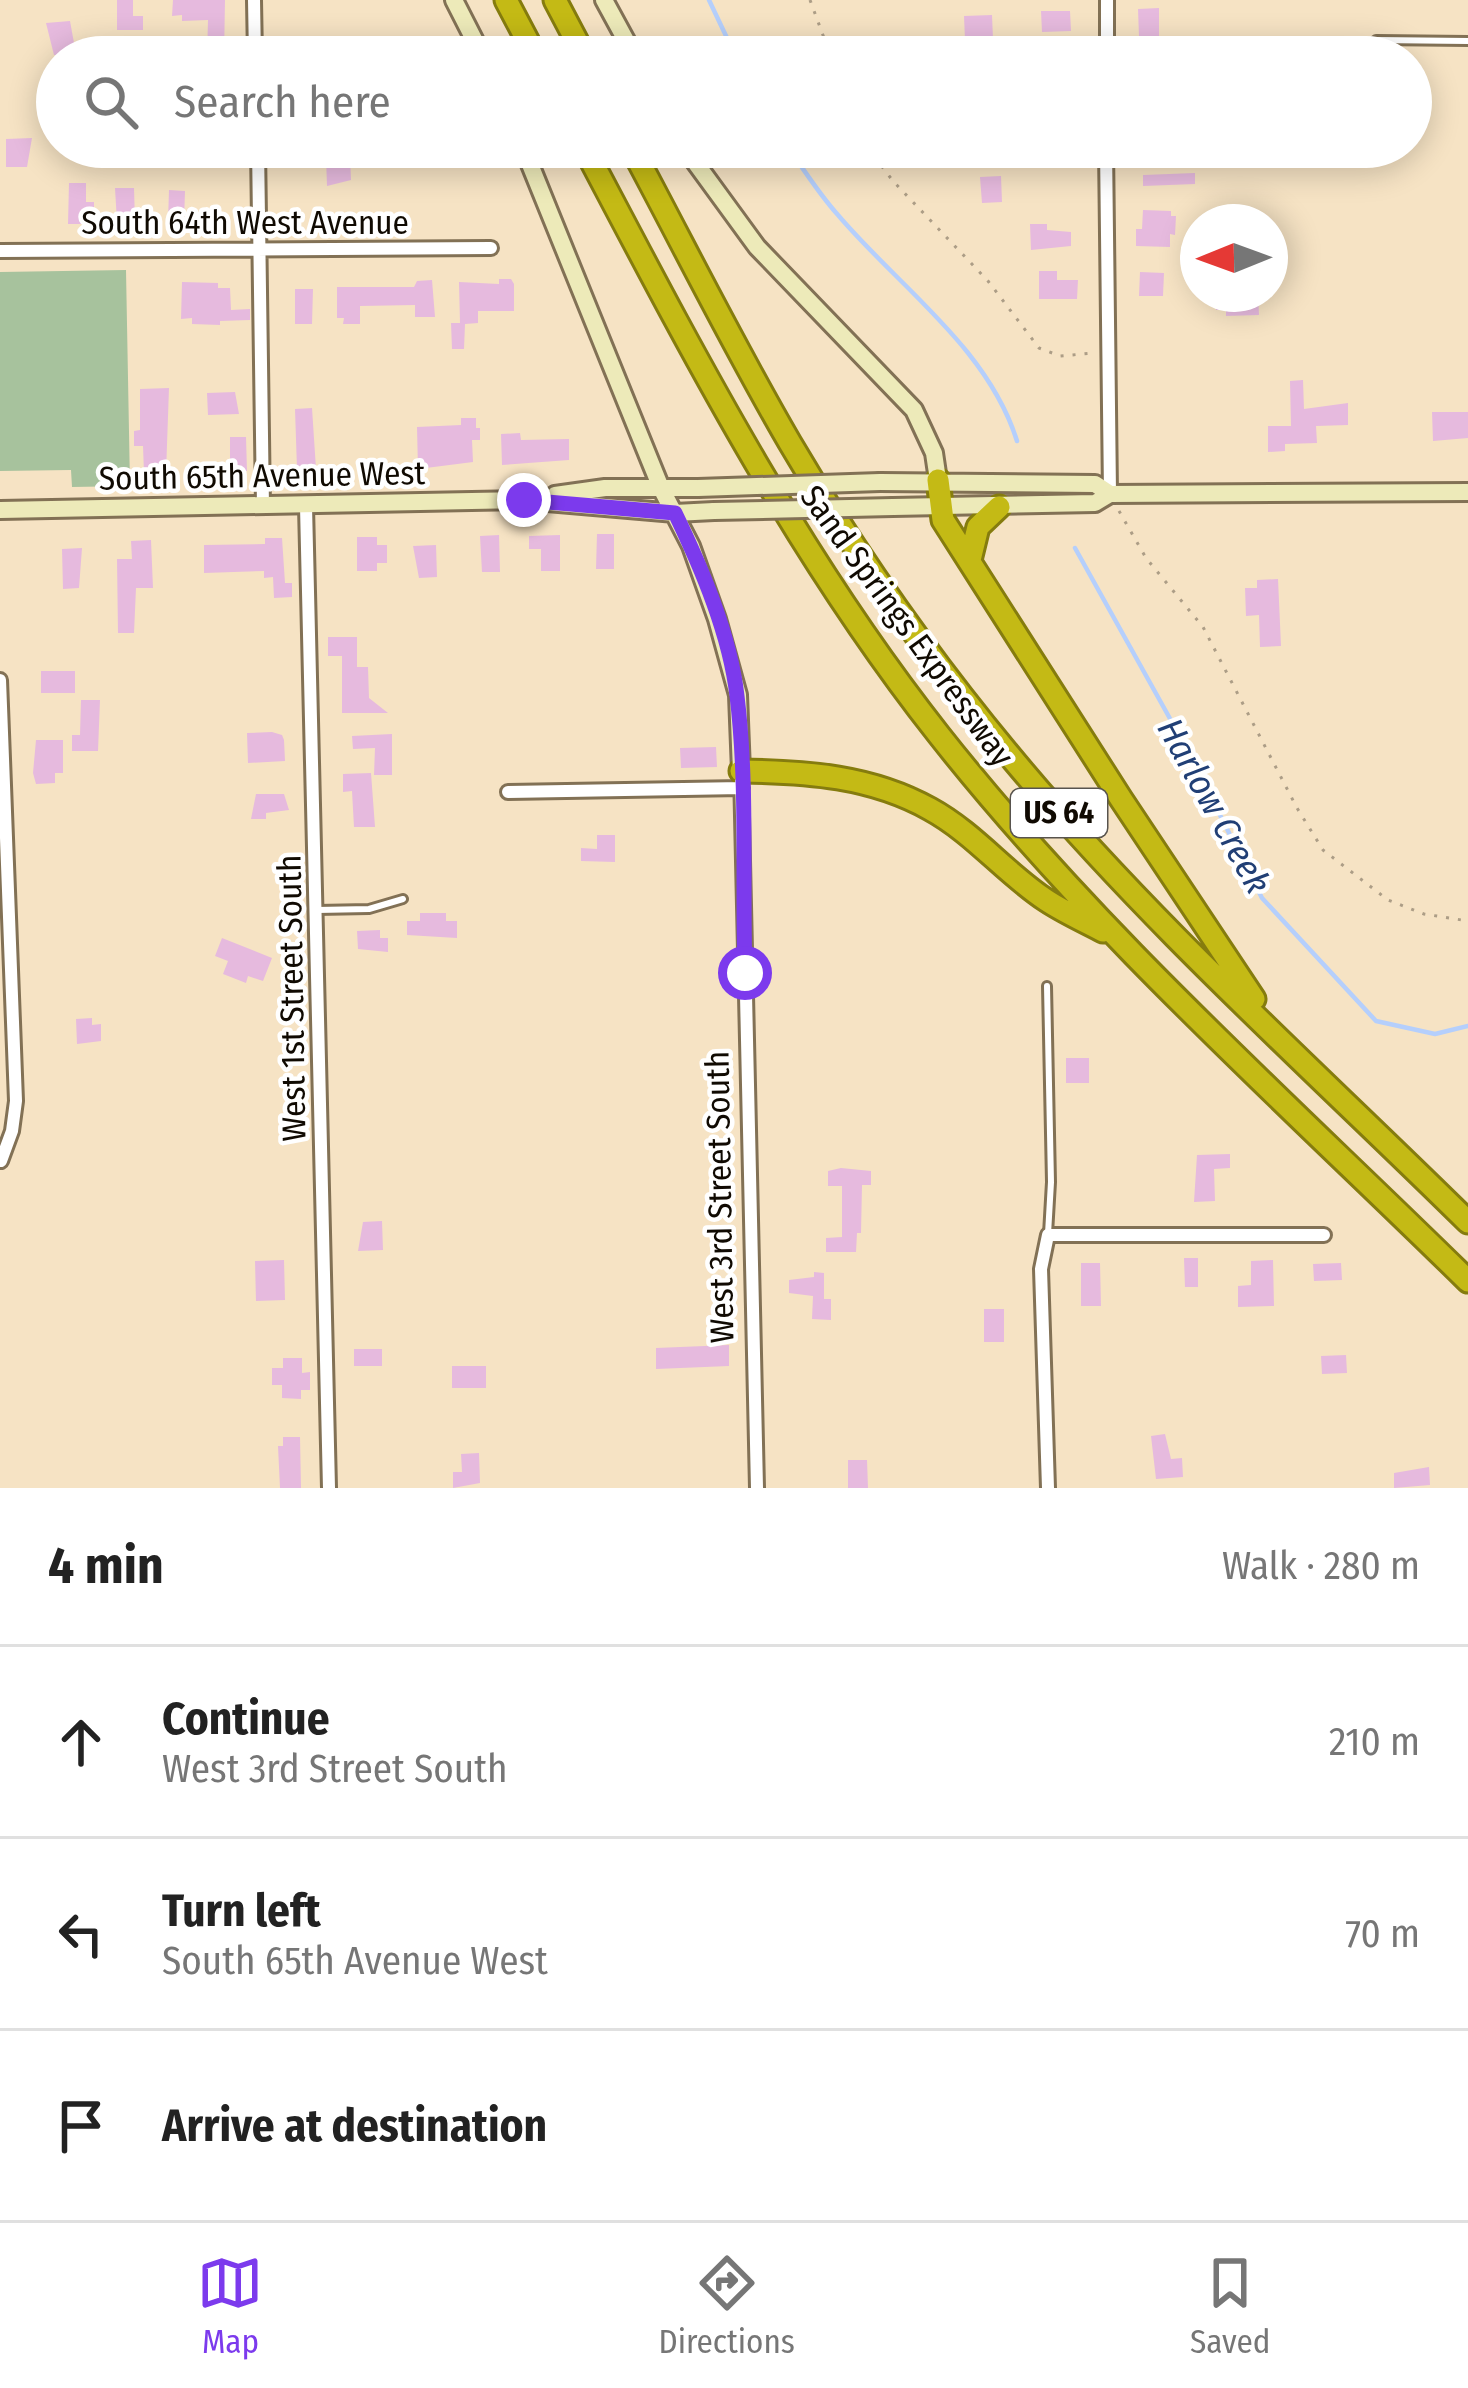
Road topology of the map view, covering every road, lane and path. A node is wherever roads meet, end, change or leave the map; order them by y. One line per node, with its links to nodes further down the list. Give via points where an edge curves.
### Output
1 (254, 0): 8 (street)
2 (454, 0): 9 (street)
3 (506, 0): 10 (highway)
4 (555, 0): 11 (highway)
5 (604, 0): 12 (street)
6 (810, 0): 13 (path)
7 (1107, 0): 14 (street)
8 (255, 36)
9 (472, 36)
10 (525, 36)
11 (573, 36)
12 (624, 36)
13 (823, 36)
14 (1107, 36)
15 (1432, 41): 16 (lane)
16 (1468, 41)
17 (258, 168): 26 (street)
18 (532, 168): 29 (street, West 3rd Street South)
19 (595, 168): 46 (highway, Sand Springs Expressway / US 64, via 810,555 971,776)
20 (643, 168): 48 (highway, Sand Springs Expressway / US 64, via 793,448 899,610 1069,825)
21 (698, 168): 28 (street, via 768,260 914,410)
22 (883, 168): 27 (path, via 1039,347 1060,356)
23 (1106, 168): 27 (street)
24 (491, 248): 26 (street, South 64th West Avenue)
25 (0, 250): 26 (street, South 64th West Avenue)
26 (260, 250): 34 (street)
27 (1108, 352): 31 (street)
28 (938, 480): 29 (street, South 65th Avenue West, bridge); 31 (street, South 65th Avenue West, via 1095,484); 36 (highway)
29 (661, 488): 32 (street, South 65th Avenue West); 38 (street, West 3rd Street South)
30 (1468, 492): 31 (street, South 65th Avenue West)
31 (1110, 494): 35 (street, South 65th Avenue West, via 1095,502); 45 (path, via 1146,558 1203,627 1323,850 1388,900)
32 (524, 500): 33 (street, South 65th Avenue West); 38 (street, South 65th Avenue West)
33 (306, 506): 34 (street, South 65th Avenue West); 44 (street, West 1st Street South)
34 (263, 507): 37 (street, South 65th Avenue West)
35 (999, 507): 36 (street, South 65th Avenue West); 39 (highway, via 978,527)
36 (940, 508): 38 (street, South 65th Avenue West, bridge); 39 (highway)
37 (0, 510)
38 (675, 513): 41 (street, West 3rd Street South, via 734,675)
39 (970, 560): 48 (highway)
40 (0, 680): 49 (street, via 16,1101)
41 (742, 779): 42 (street); 46 (highway, via 846,778 917,803 984,846 1044,899); 55 (street, West 3rd Street South)
42 (508, 792)
43 (403, 899): 44 (lane)
44 (317, 910): 54 (street, West 1st Street South)
45 (1468, 921)
46 (1124, 943): 53 (highway, Sand Springs Expressway / US 64)
47 (1047, 986): 51 (lane)
48 (1282, 1039): 50 (highway, Sand Springs Expressway / US 64)
49 (1, 1161)
50 (1468, 1222)
51 (1048, 1235): 52 (street); 56 (street, via 1041,1269)
52 (1324, 1235)
53 (1468, 1281)
54 (329, 1488)
55 (757, 1488)
56 (1048, 1488)

